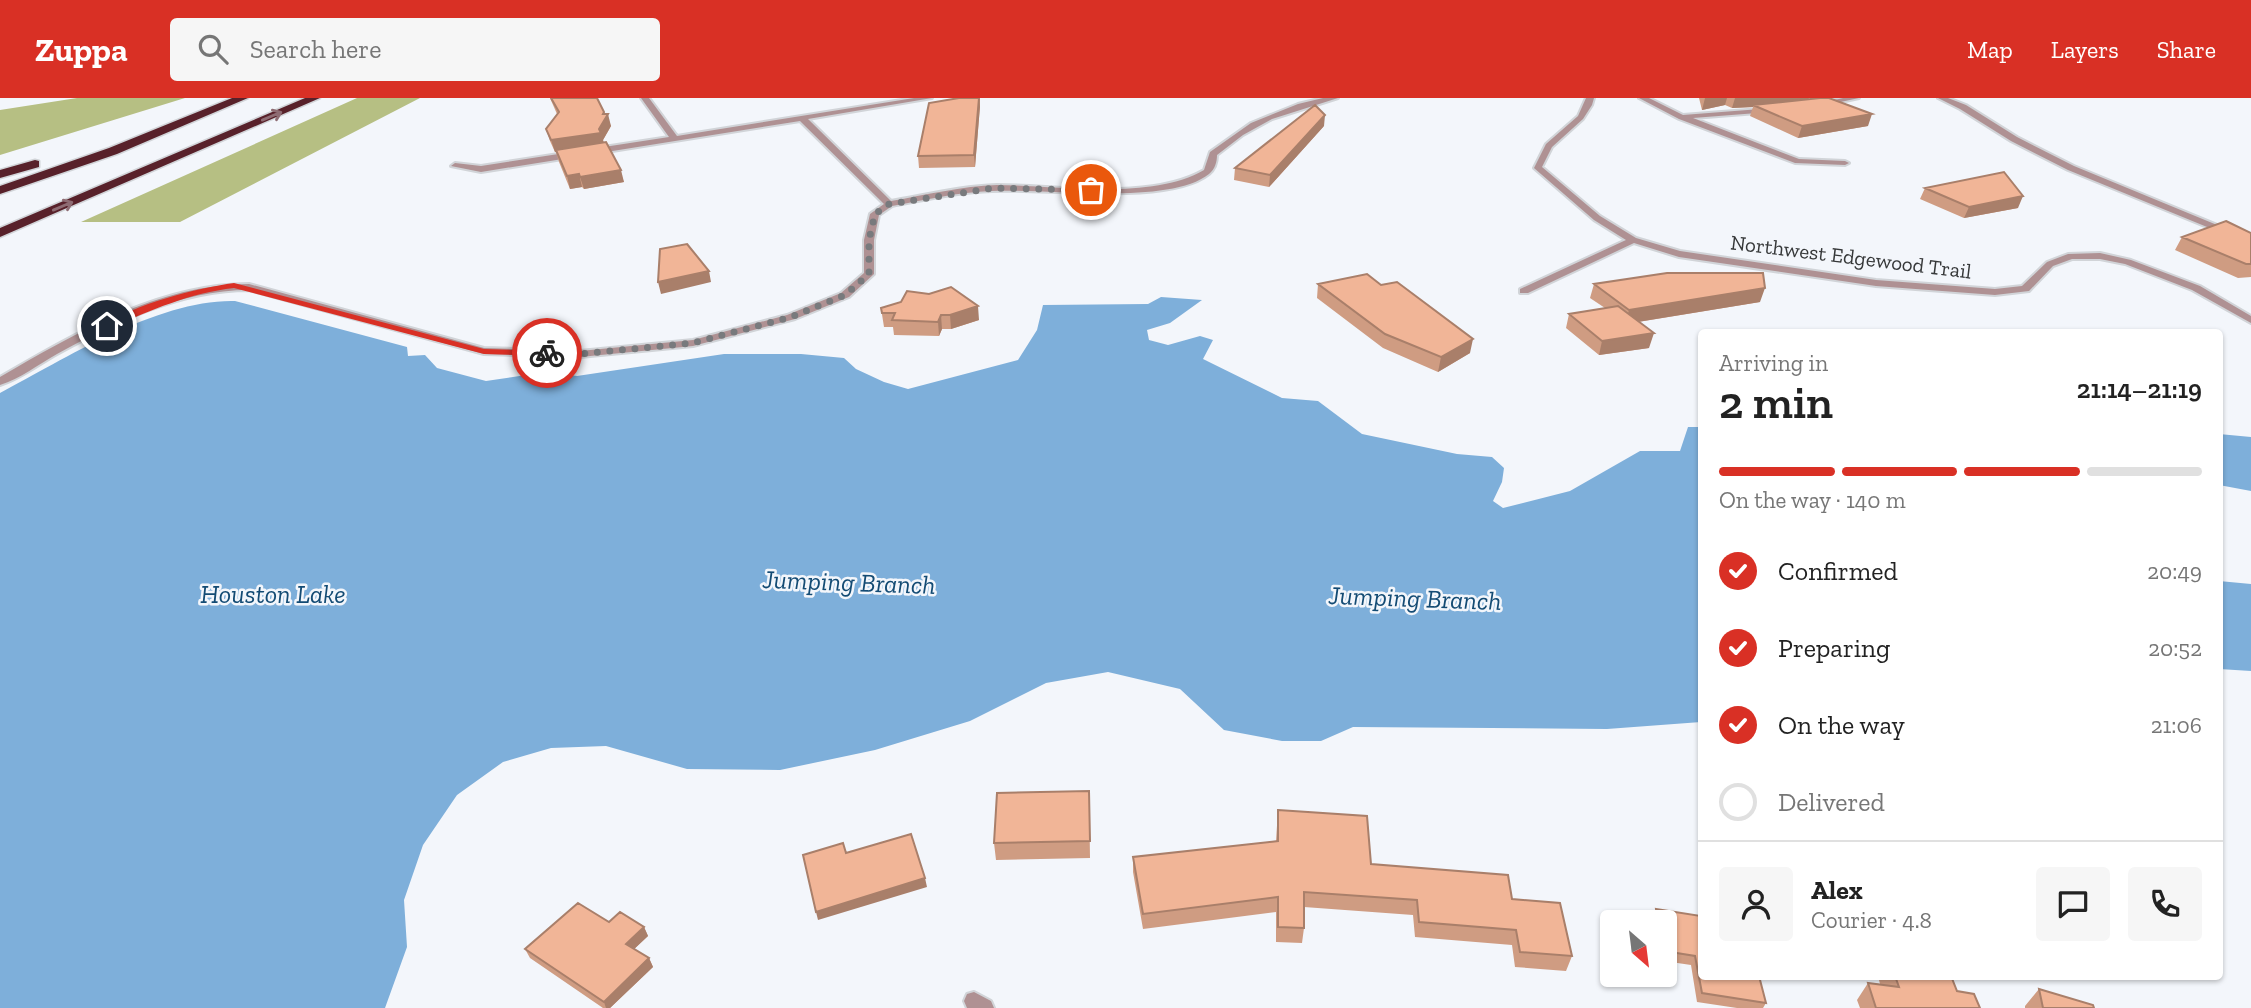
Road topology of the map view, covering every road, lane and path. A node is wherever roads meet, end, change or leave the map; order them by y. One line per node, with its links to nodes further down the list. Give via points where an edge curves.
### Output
1 (242, 98): 13 (highway)
2 (314, 98): 22 (highway, one-way to 2)
3 (645, 98): 16 (street)
4 (929, 98): 10 (street)
5 (1334, 98): 21 (street, via 1264,118 1231,136 1213,155 1207,173 1178,182 1142,189 994,188)
6 (1590, 98): 23 (street, Northwest Edgewood Trail, via 1577,121 1549,144 1538,167 1597,218)
7 (1643, 98): 14 (street)
8 (1855, 98): 11 (street)
9 (1942, 98): 24 (street, via 2071,168)
10 (918, 99): 15 (street)
11 (1808, 107)
12 (1783, 109): 14 (street)
13 (208, 112): 19 (highway); 20 (highway)
14 (1682, 117): 17 (street, via 1798,160)
15 (802, 118): 16 (street); 21 (street)
16 (675, 139): 18 (street, via 481,169)
17 (1844, 163)
18 (455, 166)
19 (0, 174)
20 (0, 190)
21 (889, 204): 27 (street, via 875,214 869,274 845,295 791,317 693,343 580,354 484,351 249,287 222,286 143,310)
22 (0, 233)
23 (1633, 240): 25 (street); 26 (street, Northwest Edgewood Trail, via 1679,254 1762,267 1876,283 1995,292 2025,289 2050,264 2071,256 2100,256 2196,288)
24 (2251, 242)
25 (1524, 291)
26 (2251, 320)
27 (0, 382)

